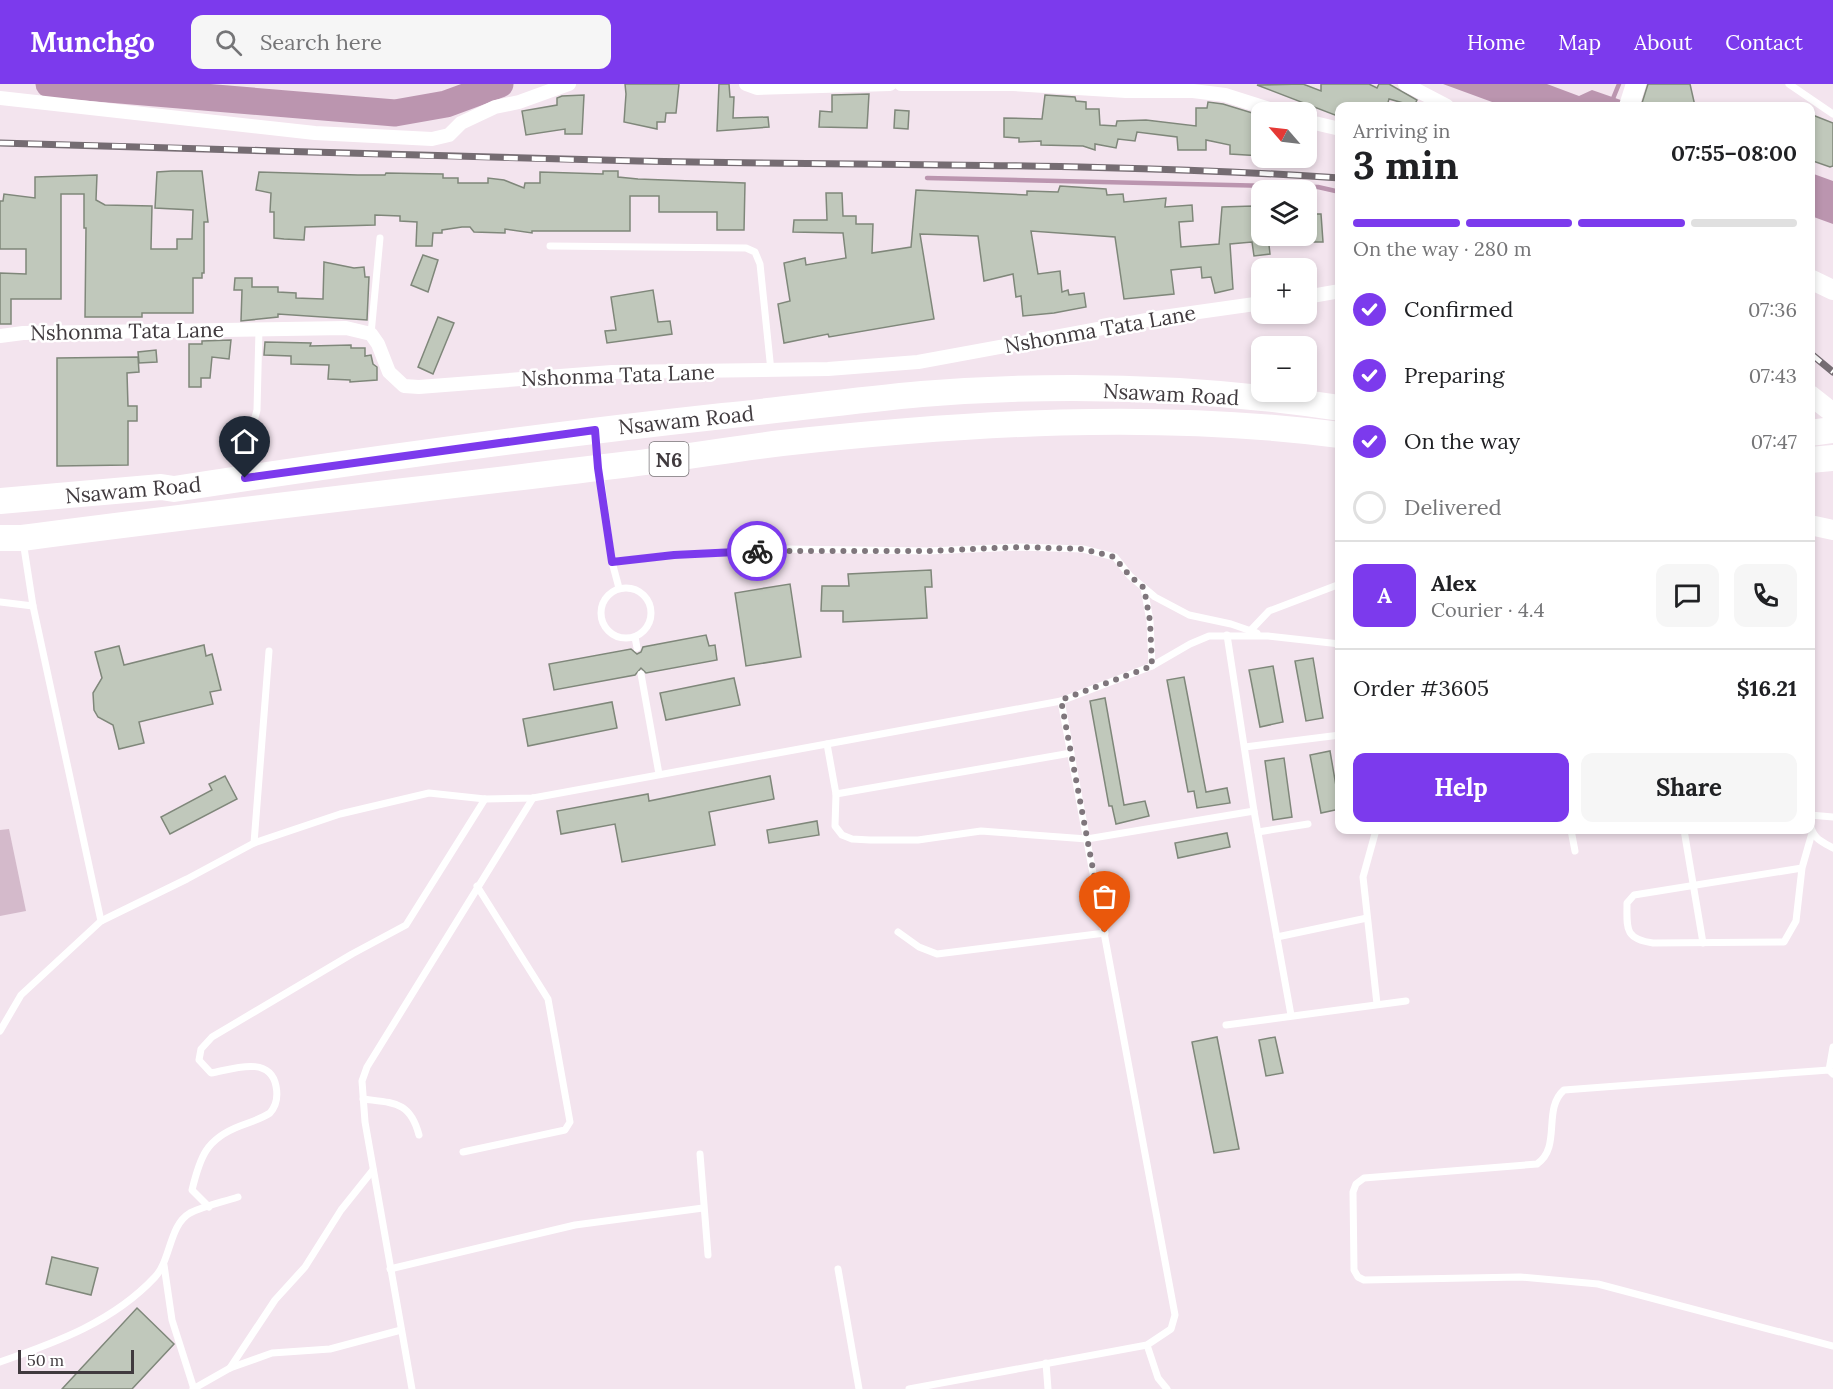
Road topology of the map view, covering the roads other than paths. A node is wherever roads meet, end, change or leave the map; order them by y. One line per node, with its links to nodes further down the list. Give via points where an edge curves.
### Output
1 (569, 84): 7 (street, via 495,107 462,123 449,135 432,139 315,133)
2 (746, 84): 3 (street, via 757,88)
3 (890, 84)
4 (901, 84): 9 (street, via 1193,91)
5 (1405, 84): 8 (street)
6 (1789, 84): 10 (lane)
7 (0, 99)
8 (1439, 102)
9 (1251, 103)
10 (1833, 114)
11 (1317, 124): 12 (street)
12 (1335, 128)
13 (380, 238): 21 (lane)
14 (550, 246): 23 (lane, via 746,248 755,252 760,264)
15 (1815, 281): 16 (street)
16 (1833, 290)
17 (1335, 292): 18 (street)
18 (1317, 295)
19 (1251, 305): 23 (street, Nshonma Tata Lane, via 918,362)
20 (259, 329): 21 (street, Nshonma Tata Lane, via 346,328); 22 (street, Nshonma Tata Lane); 33 (lane, via 257,411)
21 (371, 334): 23 (street, Nshonma Tata Lane, via 389,372 404,386 612,372)
22 (0, 336)
23 (771, 371)
24 (1335, 395): 26 (street)
25 (1251, 397): 31 (highway, Nsawam Road / N6, via 1171,391 924,394)
26 (1317, 398)
27 (1815, 399): 30 (street)
28 (1304, 402): 29 (highway, Nsawam Road / N6)
29 (1335, 407)
30 (1833, 413)
31 (595, 430): 34 (lane); 35 (highway, Nsawam Road / N6, via 174,489)
32 (1335, 434): 34 (highway, Nsawam Road / N6, via 1161,422 1042,423 779,443)
33 (245, 454)
34 (598, 468): 38 (highway, Nsawam Road / N6); 39 (lane)
35 (0, 501)
36 (1815, 526): 37 (street)
37 (1833, 530)
38 (11, 538): 44 (lane)
39 (612, 562): 41 (lane); 42 (lane, via 785,549 1083,549 1114,557)
40 (1335, 586): 45 (lane, via 1269,611)
41 (619, 588): 48 (lane, via 640,591 651,610 650,621); 48 (lane, via 607,595 600,607 601,621 609,633 621,639)
42 (1144, 588): 45 (lane, via 1189,615); 52 (lane)
43 (0, 602): 44 (lane)
44 (33, 606): 81 (lane)
45 (1251, 631): 47 (lane)
46 (1227, 635): 47 (lane); 52 (lane, via 1209,636); 57 (lane)
47 (1268, 636): 49 (lane)
48 (635, 637): 50 (lane)
49 (1335, 643)
50 (637, 648)
51 (269, 651): 74 (lane)
52 (1152, 666): 54 (lane)
53 (641, 674): 59 (lane)
54 (1061, 700): 56 (lane); 58 (lane)
55 (1335, 736): 57 (lane)
56 (827, 744): 59 (lane); 60 (lane)
57 (1245, 747): 63 (lane)
58 (1071, 753): 60 (lane); 73 (lane)
59 (659, 774): 61 (lane)
60 (836, 794): 73 (lane, via 835,826 852,839 918,840 981,831)
61 (533, 798): 62 (lane); 79 (lane)
62 (485, 799): 74 (lane, via 429,794 340,814); 99 (lane, via 406,925 261,1007 201,1048 199,1060 206,1071 257,1065 270,1073 278,1094 270,1113 227,1131 208,1145 192,1190)
63 (1254, 811): 67 (lane); 73 (lane)
64 (1815, 815): 65 (lane)
65 (1833, 817)
66 (1308, 824): 67 (lane)
67 (1258, 832): 84 (lane)
68 (1375, 834): 80 (lane, via 1363,877)
69 (1572, 834): 76 (lane)
70 (1685, 834): 78 (lane)
71 (1812, 834): 77 (lane)
72 (1813, 834): 75 (lane)
73 (1087, 839): 83 (lane)
74 (254, 843): 81 (lane)
75 (1833, 848)
76 (1575, 851)
77 (1802, 868): 78 (lane); 85 (lane, via 1796,921 1784,942)
78 (1693, 885): 85 (lane); 85 (lane, via 1634,895 1627,903 1627,928 1640,941)
79 (477, 886): 93 (lane, via 367,1066 362,1081); 95 (lane, via 548,999 570,1122 565,1130)
80 (1367, 918): 84 (lane); 87 (lane)
81 (101, 921): 90 (lane, via 21,995)
82 (898, 932): 83 (lane, via 937,954)
83 (1105, 933): 106 (lane, via 1175,1315 1171,1329)
84 (1277, 937): 88 (lane)
85 (1703, 943)
86 (1406, 1000): 87 (lane)
87 (1377, 1004): 88 (lane)
88 (1291, 1015): 89 (lane)
89 (1226, 1025)
90 (0, 1032)
91 (1833, 1047): 92 (lane)
92 (1831, 1072): 107 (lane, via 1564,1090 1553,1107 1549,1150 1537,1164 1364,1178 1353,1192 1354,1270 1364,1280 1520,1277 1598,1284)
93 (363, 1100): 94 (lane, via 405,1107 414,1117); 97 (lane)
94 (419, 1135)
95 (463, 1152)
96 (700, 1155): 100 (lane)
97 (373, 1170): 103 (lane); 110 (lane, via 341,1210 305,1267 275,1300)
98 (238, 1197): 99 (lane)
99 (209, 1207): 102 (lane, via 188,1214 179,1224)
100 (703, 1208): 101 (lane); 103 (lane, via 575,1225)
101 (708, 1255)
102 (164, 1264): 108 (lane, via 156,1276 112,1314 61,1341); 111 (lane, via 172,1320)
103 (390, 1269): 105 (lane)
104 (838, 1269): 113 (lane)
105 (401, 1330): 110 (lane, via 330,1349 272,1353); 112 (lane)
106 (1147, 1345): 109 (lane); 116 (lane, via 1158,1378)
107 (1833, 1346)
108 (0, 1362)
109 (1046, 1363): 114 (lane); 115 (lane)
110 (230, 1368): 111 (lane)
111 (194, 1389)
112 (412, 1389)
113 (859, 1389)
114 (909, 1389)
115 (1048, 1389)
116 (1167, 1389)

